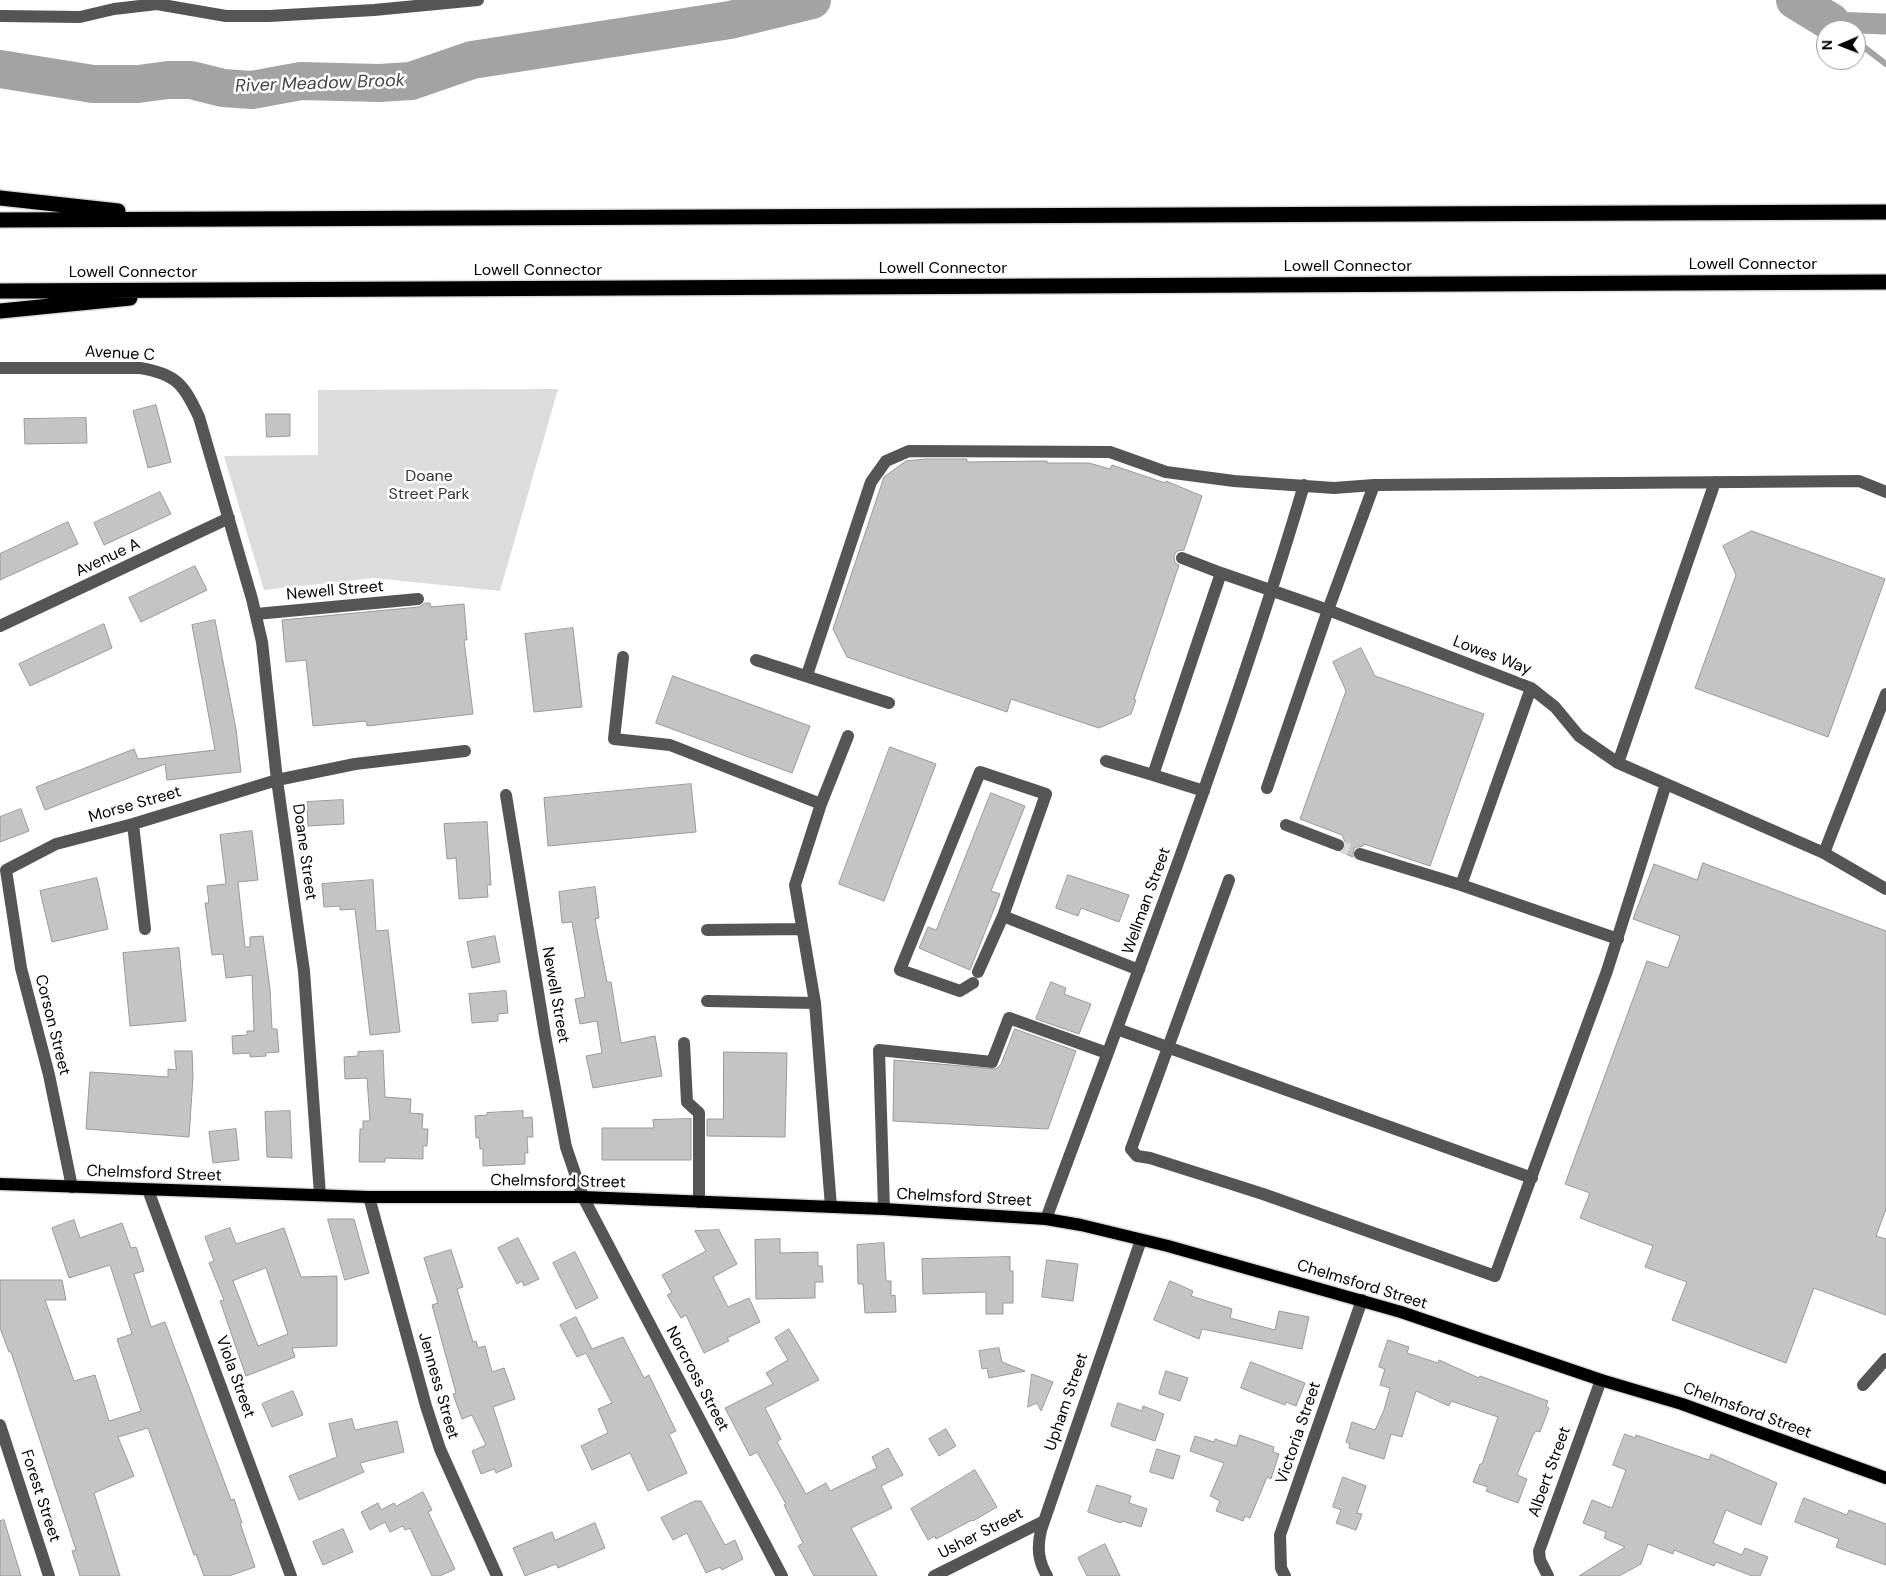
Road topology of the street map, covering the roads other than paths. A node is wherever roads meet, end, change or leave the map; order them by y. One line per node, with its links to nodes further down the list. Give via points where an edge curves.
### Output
1 (478, 0): 2 (street, via 269,16 226,16 157,4 80,17)
2 (0, 16)
3 (0, 198): 5 (highway)
4 (1886, 210): 5 (highway)
5 (192, 218): 6 (highway)
6 (0, 220)
7 (1886, 282): 8 (highway, Lowell Connector)
8 (193, 290): 9 (highway, Lowell Connector); 10 (highway, via 106,302)
9 (0, 291)
10 (0, 311)
11 (0, 368): 16 (street, Avenue C, via 140,368 176,379 188,392 199,417)
12 (1715, 482): 13 (street); 15 (street, via 1859,481); 33 (street)
13 (1374, 485): 14 (street); 21 (street)
14 (1304, 486): 19 (street); 26 (street, via 1166,472 1110,452 909,451 886,461 871,482)
15 (1886, 492)
16 (229, 518): 22 (street, Doane Street); 23 (street, Avenue A)
17 (1182, 558): 18 (street, Lowes Way)
18 (1221, 572): 19 (street, Lowes Way); 34 (street)
19 (1272, 592): 21 (street, Lowes Way); 38 (street, Wellman Street)
20 (418, 599): 22 (street, Newell Street)
21 (1328, 610): 27 (street, Lowes Way); 37 (street)
22 (256, 614): 35 (street, Doane Street, via 268,683)
23 (0, 626)
24 (623, 658): 40 (street, via 614,739 670,745)
25 (756, 660): 26 (street)
26 (807, 675): 29 (street)
27 (1531, 688): 33 (street, Lowes Way, via 1555,707 1579,736); 48 (street)
28 (1886, 694): 44 (street)
29 (889, 703)
30 (848, 736): 40 (street)
31 (465, 751): 35 (street, Morse Street, via 355,764)
32 (1106, 761): 34 (street)
33 (1618, 763): 36 (street, Lowes Way)
34 (1153, 775): 38 (street)
35 (277, 780): 41 (street, Morse Street); 66 (street, Doane Street, via 304,971)
36 (1666, 784): 44 (street, Lowes Way); 54 (street, via 1632,885)
37 (1267, 788)
38 (1204, 791): 55 (street, Wellman Street)
39 (506, 795): 68 (street, Newell Street, via 566,1147)
40 (821, 804): 52 (street, via 796,885)
41 (133, 824): 46 (street, Morse Street, via 56,844); 51 (street)
42 (1286, 825): 43 (street)
43 (1338, 845)
44 (1824, 853): 49 (street, Lowes Way)
45 (1360, 854): 48 (street)
46 (6, 870): 64 (street, Corson Street, via 21,968 49,1075)
47 (1229, 880): 60 (street)
48 (1461, 884): 54 (street)
49 (1886, 890)
50 (1003, 916): 50 (street, via 1046,794 980,772 900,970 960,991 975,977); 55 (street)
51 (145, 928)
52 (802, 929): 53 (street); 57 (street)
53 (707, 930)
54 (1618, 939): 62 (street)
55 (1139, 970): 58 (street, Wellman Street)
56 (707, 1001): 57 (street)
57 (815, 1003): 70 (street)
58 (1117, 1029): 60 (street); 61 (street, Wellman Street)
59 (684, 1043): 69 (street, via 687,1102 699,1113)
60 (1168, 1048): 62 (street); 62 (street, via 1132,1150 1137,1156 1263,1194 1495,1276)
61 (1108, 1053): 71 (street, via 1009,1018 992,1062 879,1050); 72 (street, Wellman Street)
62 (1532, 1178)
63 (0, 1184): 64 (main road, Chelmsford Street)
64 (72, 1187): 65 (main road, Chelmsford Street)
65 (148, 1190): 66 (main road, Chelmsford Street); 82 (street, Viola Street)
66 (320, 1195): 67 (main road, Chelmsford Street)
67 (369, 1197): 68 (main road, Chelmsford Street); 83 (street, Jenness Street, via 440,1449)
68 (583, 1197): 69 (main road, Chelmsford Street); 84 (street, Norcross Street)
69 (699, 1202): 70 (main road, Chelmsford Street)
70 (831, 1207): 71 (main road, Chelmsford Street)
71 (884, 1209): 72 (main road, Chelmsford Street)
72 (1046, 1219): 73 (main road, Chelmsford Street)
73 (1141, 1240): 74 (main road, Chelmsford Street); 80 (street, Upham Street)
74 (1362, 1300): 76 (main road, Chelmsford Street); 87 (street, Victoria Street, via 1280,1535 1281,1568)
75 (1886, 1359): 77 (street)
76 (1601, 1380): 79 (main road, Chelmsford Street, via 1682,1404); 88 (street, Albert Street, via 1539,1551)
77 (1863, 1385)
78 (0, 1425): 81 (street, Forest Street)
79 (1886, 1478)
80 (1044, 1521): 85 (street, Usher Street); 86 (street, Upham Street, via 1038,1548)
81 (49, 1576)
82 (291, 1576)
83 (497, 1576)
84 (782, 1576)
85 (934, 1576)
86 (1047, 1576)
87 (1285, 1576)
88 (1548, 1576)

